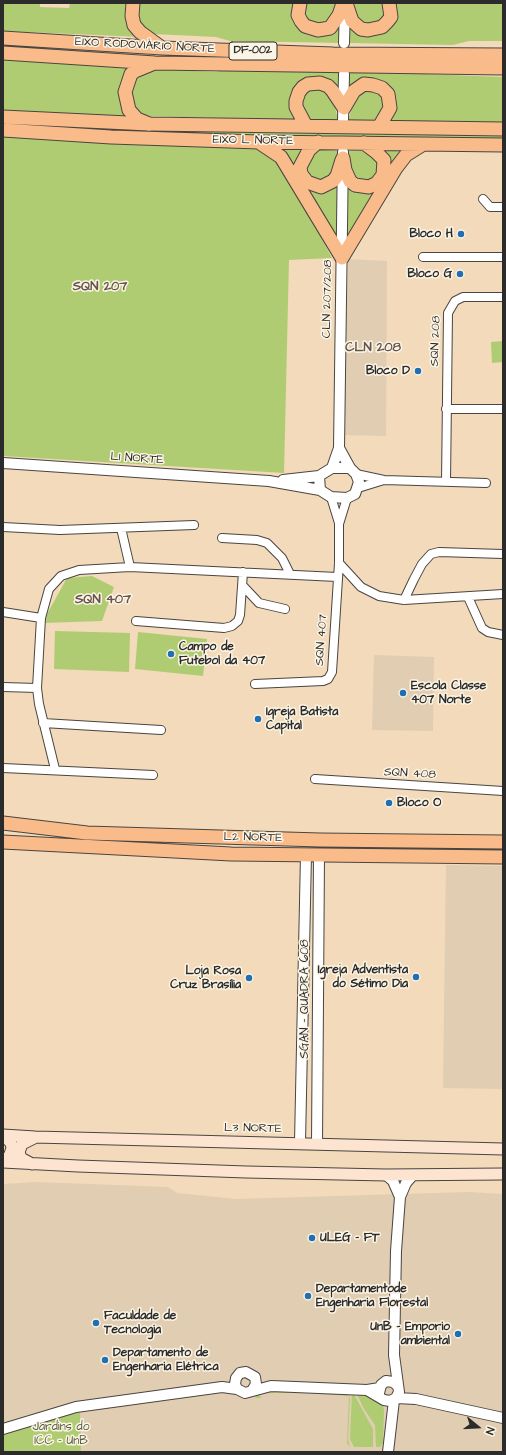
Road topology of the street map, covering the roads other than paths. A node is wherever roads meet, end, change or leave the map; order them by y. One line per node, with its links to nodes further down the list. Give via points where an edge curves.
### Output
1 (133, 3): 7 (main road, via 134,25)
2 (300, 3): 3 (main road, via 298,15 301,21 305,26 318,30 330,28)
3 (345, 3): 4 (main road, via 352,21 361,29 368,30 382,27 391,17); 6 (street)
4 (389, 3)
5 (3, 38): 7 (main road, EIXO RODOVIÁRIO NORTE / DF-002)
6 (344, 43)
7 (162, 48): 9 (main road, EIXO RODOVIÁRIO NORTE / DF-002, via 333,54)
8 (3, 53): 10 (main road, EIXO RODOVIÁRIO NORTE / DF-002)
9 (500, 54)
10 (155, 63): 11 (main road, EIXO RODOVIÁRIO NORTE / DF-002); 15 (main road, via 131,74 125,92 129,110 137,119)
11 (503, 68)
12 (344, 74): 13 (street)
13 (344, 114): 16 (main road, via 328,86 320,83 308,84 299,92 296,101 296,107); 17 (main road, via 354,91 364,84 373,84 388,94 390,108)
14 (3, 117): 15 (main road, EIXO L NORTE)
15 (148, 124): 16 (main road, EIXO L NORTE)
16 (306, 126): 17 (main road, EIXO L NORTE)
17 (379, 127): 18 (main road, EIXO L NORTE)
18 (503, 129)
19 (3, 130): 20 (main road, EIXO L NORTE)
20 (259, 142): 21 (main road, EIXO L NORTE); 30 (main road, via 281,157)
21 (318, 142): 22 (main road, EIXO L NORTE); 25 (main road, via 309,150 300,167 301,174 307,182 321,187 333,181)
22 (364, 143): 23 (main road, EIXO L NORTE); 25 (main road, via 384,160 384,172 377,183 369,187 354,185 345,170)
23 (422, 145): 24 (main road, EIXO L NORTE); 30 (main road, via 406,155 396,168)
24 (503, 145)
25 (343, 155): 30 (street, CLN 207/208)
26 (483, 199): 27 (street, via 490,207)
27 (503, 207)
28 (423, 257): 29 (street)
29 (503, 257)
30 (342, 258): 34 (street, CLN 207/208)
31 (503, 297): 32 (street, SQN 208, via 463,297 455,301 451,307 448,313)
32 (446, 409): 33 (street); 41 (street, SQN 208)
33 (503, 409)
34 (339, 448): 36 (street, CLN 207/208); 37 (street, CLN 207/208)
35 (3, 463): 40 (street, L1 NORTE)
36 (332, 468): 37 (street); 38 (street)
37 (353, 471): 39 (street); 43 (street, via 359,482)
38 (319, 476): 40 (street, L1 NORTE); 44 (street)
39 (384, 480): 41 (street); 43 (street)
40 (269, 481): 44 (street, L1 NORTE)
41 (446, 482): 42 (street)
42 (486, 483)
43 (358, 488): 46 (street, via 355,494)
44 (320, 490): 45 (street)
45 (331, 497): 46 (street); 47 (street)
46 (347, 498): 47 (street)
47 (339, 524): 53 (street, SQN 407)
48 (194, 526): 50 (street)
49 (3, 527): 50 (street, via 60,530)
50 (121, 528): 54 (street)
51 (222, 538): 56 (street, via 267,543 282,558)
52 (503, 554): 61 (street, via 431,554 414,578)
53 (339, 563): 57 (street, SQN 407); 61 (street, via 354,581 367,591 379,596)
54 (130, 567): 55 (street); 64 (street, via 79,570 65,574 49,589)
55 (243, 572): 56 (street); 58 (street)
56 (290, 574): 57 (street)
57 (337, 577): 67 (street, SQN 407, via 334,666 328,679)
58 (243, 586): 62 (street, via 259,603); 65 (street, via 239,618 235,624 227,628)
59 (503, 594): 60 (street)
60 (468, 597): 61 (street); 66 (street, via 482,628)
61 (404, 600)
62 (285, 609)
63 (3, 612): 64 (street)
64 (40, 618): 69 (street)
65 (136, 621)
66 (503, 635)
67 (255, 684)
68 (3, 687): 69 (street)
69 (37, 688): 70 (street)
70 (44, 723): 71 (street); 73 (street)
71 (161, 730)
72 (3, 768): 73 (street)
73 (55, 769): 74 (street)
74 (153, 775)
75 (315, 779): 76 (street, SQN 408)
76 (503, 791)
77 (3, 823): 79 (main road, L2 NORTE, via 102,834)
78 (3, 842): 80 (main road, L2 NORTE, via 231,854)
79 (503, 842)
80 (313, 854): 81 (main road, L2 NORTE); 84 (street); 85 (street, SGAN - QUADRA 608)
81 (503, 857)
82 (3, 1135): 83 (main road, L3 NORTE); 87 (main road, via 11,1143 12,1148 9,1157)
83 (35, 1137): 84 (main road, L3 NORTE); 88 (main road, via 22,1144 19,1152 21,1158)
84 (300, 1142): 85 (main road, L3 NORTE)
85 (317, 1144): 86 (main road, L3 NORTE)
86 (503, 1149)
87 (3, 1160): 88 (main road)
88 (32, 1164): 90 (main road)
89 (503, 1174): 91 (main road)
90 (386, 1175): 91 (main road); 92 (street, via 393,1181)
91 (413, 1175): 92 (street)
92 (400, 1197): 97 (street, via 393,1313 394,1355)
93 (236, 1378): 94 (street, via 240,1373 246,1372 252,1375); 95 (street); 96 (street)
94 (254, 1385): 96 (street, via 245,1393); 97 (street)
95 (222, 1387): 96 (street); 99 (street, via 76,1407)
96 (237, 1389)
97 (390, 1392): 98 (street); 100 (street)
98 (503, 1418)
99 (3, 1429)
100 (388, 1452)

